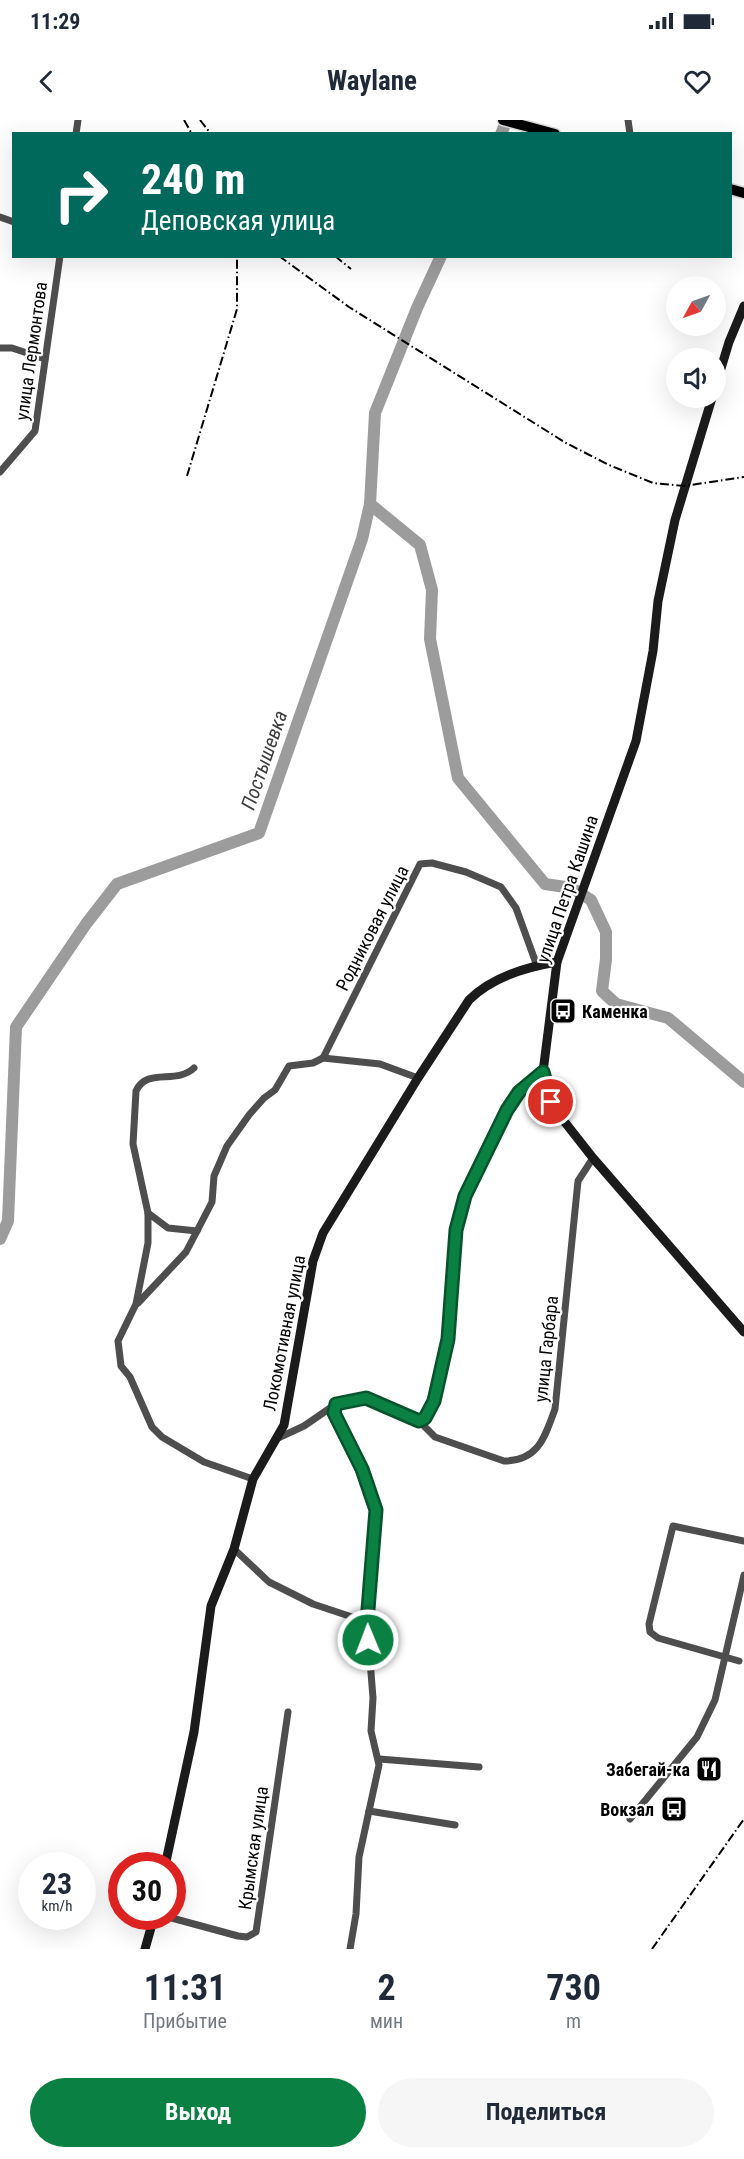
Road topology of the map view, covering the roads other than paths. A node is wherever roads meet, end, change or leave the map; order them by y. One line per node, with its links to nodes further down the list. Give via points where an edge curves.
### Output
1 (503, 120): 2 (main road)
2 (550, 132)
3 (60, 258): 7 (street, улица Лермонтова)
4 (744, 306): 6 (main road)
5 (0, 348): 7 (street)
6 (726, 352)
7 (45, 358): 9 (street, улица Лермонтова, via 35,431)
8 (709, 408): 10 (main road, улица Петра Кашина, via 675,520 636,741)
9 (0, 472)
10 (557, 962): 11 (main road, Локомотивная улица); 14 (main road, улица Петра Кашина)
11 (537, 966): 12 (street, Родниковая улица, via 516,908 501,887 466,872 432,863 420,864); 15 (main road, Локомотивная улица, via 480,989)
12 (323, 1058): 15 (street, via 380,1064); 18 (street, via 289,1066 276,1090 264,1098 227,1146 214,1176 212,1202)
13 (194, 1068): 17 (street, via 178,1076 148,1078 136,1091 133,1144)
14 (543, 1072): 16 (main road, улица Петра Кашина, via 551,1102); 22 (street, via 519,1092 507,1110 465,1196 456,1230 448,1339 434,1401)
15 (418, 1078): 23 (main road, Локомотивная улица, via 323,1233 313,1261 284,1425)
16 (593, 1158): 20 (main road, улица Петра Кашина); 22 (street, улица Гарбара, via 579,1181 555,1409 543,1444 514,1461 504,1461 435,1437)
17 (147, 1213): 18 (street, via 168,1228); 19 (street, via 148,1243)
18 (197, 1231): 19 (street, via 186,1252)
19 (136, 1305): 24 (street, via 118,1341 121,1366 153,1427 162,1437 204,1462)
20 (744, 1332)
21 (336, 1404): 22 (street, улица Гарбара, via 366,1398); 23 (street); 28 (street, via 334,1413 362,1469 376,1510)
22 (419, 1421)
23 (276, 1439): 24 (main road, Локомотивная улица)
24 (253, 1479): 26 (main road, Локомотивная улица)
25 (744, 1541): 29 (street, via 673,1526 649,1624 650,1632 658,1638)
26 (234, 1549): 28 (street, via 269,1582 313,1604); 37 (main road, Локомотивная улица, via 211,1606 194,1732)
27 (744, 1575): 29 (street)
28 (367, 1622): 32 (street, via 373,1698 371,1731)
29 (724, 1656): 30 (street); 35 (street, via 715,1700 697,1737)
30 (739, 1661)
31 (288, 1712): 38 (street, Крымская улица, via 256,1932 248,1937 238,1936)
32 (379, 1759): 33 (street); 34 (street)
33 (479, 1767)
34 (369, 1811): 36 (street); 41 (street, via 359,1857 357,1914)
35 (630, 1819)
36 (455, 1825)
37 (168, 1852)
38 (186, 1922)
39 (151, 1930): 40 (main road)
40 (146, 1949)
41 (350, 1949)

